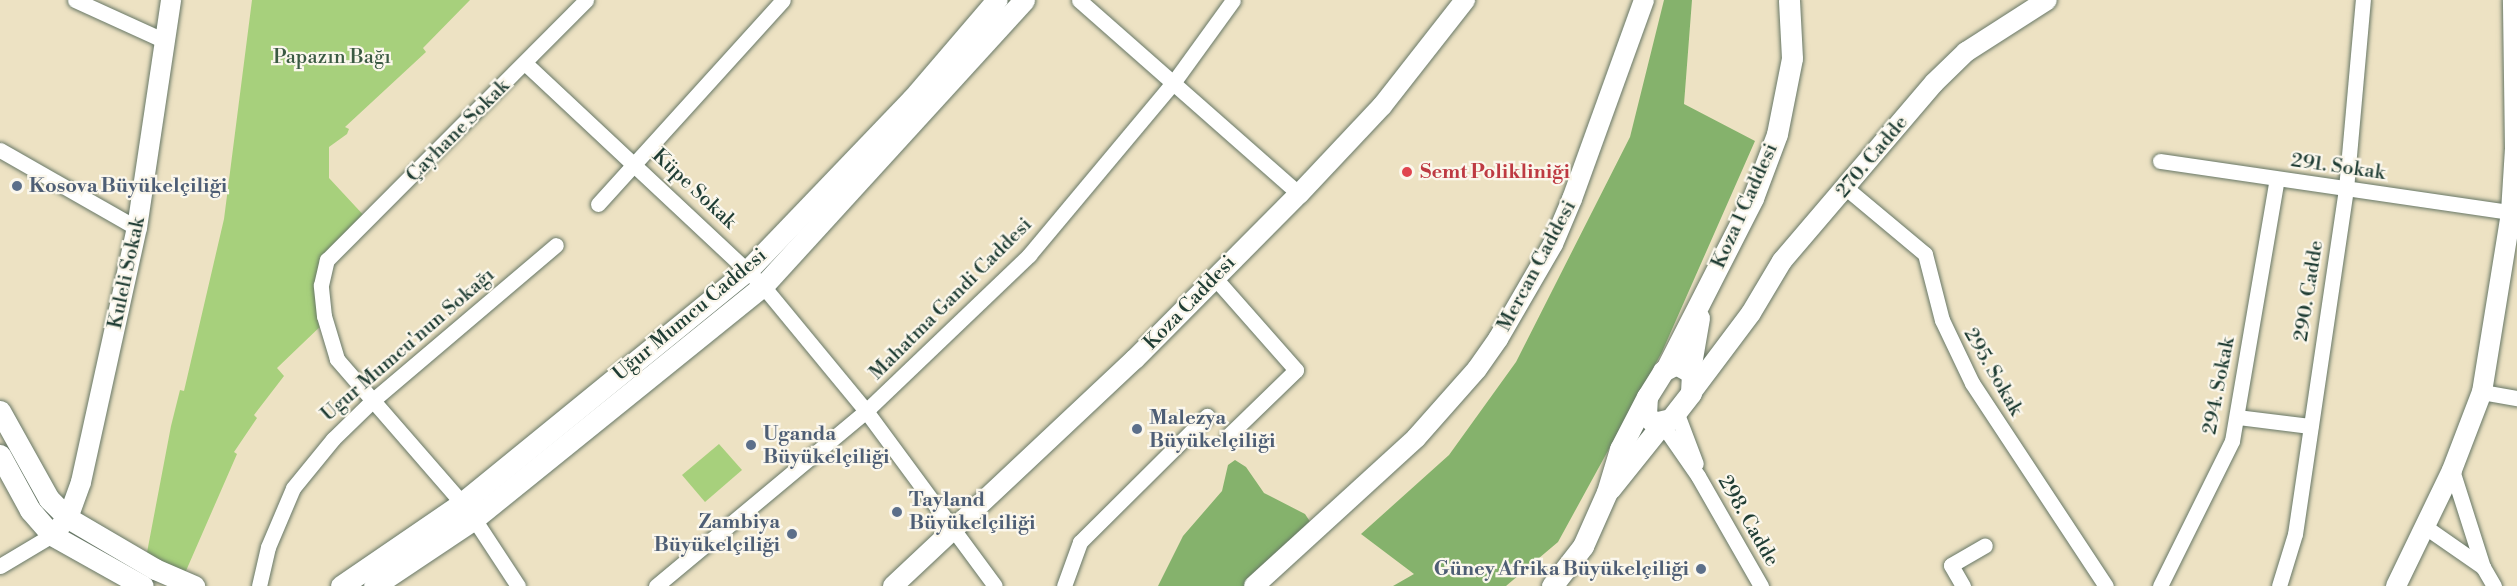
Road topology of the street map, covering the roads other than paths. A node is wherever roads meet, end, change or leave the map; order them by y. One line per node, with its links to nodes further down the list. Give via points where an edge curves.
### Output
1 (75, 0): 15 (street)
2 (171, 0): 15 (street, Kuleli Sokak)
3 (586, 0): 16 (street, Çayhane Sokak)
4 (783, 0): 21 (street)
5 (998, 0): 30 (main road, Uğur Mumcu Caddesi, via 912,99)
6 (1024, 0): 32 (main road, Uğur Mumcu Caddesi)
7 (1079, 0): 17 (street)
8 (1233, 0): 17 (street, Mahatma Gandi Caddesi)
9 (1465, 0): 25 (street, Koza Caddesi, via 1382,106)
10 (1644, 0): 71 (street, Mercan Caddesi, via 1572,199 1548,254 1498,339 1416,438)
11 (1789, 0): 33 (main road, Koza 1 Caddesi, via 1792,58 1788,95 1777,134 1753,198)
12 (2047, 0): 23 (street, 270. Cadde, via 1951,65)
13 (2363, 0): 24 (street, 290. Cadde)
14 (2515, 9): 18 (street)
15 (165, 41): 28 (street, Kuleli Sokak)
16 (526, 64): 21 (street, Küpe Sokak); 42 (street, Çayhane Sokak, via 327,260 321,285 324,316 337,359)
17 (1173, 83): 25 (street); 44 (street, Mahatma Gandi Caddesi, via 1029,255)
18 (2516, 149): 27 (street)
19 (0, 150): 28 (street)
20 (2160, 161): 22 (street, 291. Sokak)
21 (636, 164): 26 (street); 30 (street, Küpe Sokak)
22 (2277, 179): 24 (street, 291. Sokak); 46 (street, 294. Sokak)
23 (1846, 188): 34 (street, 270. Cadde, via 1782,261); 75 (street, 295. Sokak, via 1925,254 1942,320 1972,382)
24 (2346, 189): 27 (street, 291. Sokak); 48 (street, 290. Cadde)
25 (1299, 194): 31 (street, Koza Caddesi)
26 (598, 204)
27 (2511, 212): 39 (street)
28 (137, 228): 54 (street, Kuleli Sokak, via 81,482)
29 (556, 245): 42 (street, Ugur Mumcu'nun Sokağı)
30 (748, 270): 32 (street, Küpe Sokak); 53 (main road, Uğur Mumcu Caddesi)
31 (1214, 277): 49 (street, via 1296,370); 55 (street, Koza Caddesi, via 1135,358)
32 (763, 286): 44 (street, Küpe Sokak); 53 (main road, Uğur Mumcu Caddesi)
33 (1700, 302): 35 (main road); 36 (main road, Koza 1 Caddesi)
34 (1728, 344): 35 (street, via 1708,358 1698,356); 38 (street, 270. Cadde)
35 (1693, 349): 37 (main road)
36 (1667, 367): 37 (main road, via 1676,364); 40 (main road, 270. Cadde)
37 (1690, 370): 38 (main road, via 1694,381)
38 (1691, 393): 47 (main road, 270. Cadde)
39 (2482, 393): 41 (street); 51 (street)
40 (1647, 397): 47 (main road, via 1647,418); 52 (main road, 270. Cadde, via 1620,449)
41 (2517, 398)
42 (372, 400): 53 (street); 63 (street, Ugur Mumcu'nun Sokağı, via 333,439 294,488 268,547)
43 (0, 411): 54 (main road, via 49,499)
44 (866, 411): 55 (street, Küpe Sokak); 67 (street, Mahatma Gandi Caddesi)
45 (1207, 416): 70 (street, via 1080,542)
46 (2238, 417): 48 (street); 76 (street, 294. Sokak, via 2232,441)
47 (1670, 419): 52 (main road, 270. Cadde); 73 (street, 298. Cadde)
48 (2310, 426): 77 (street, 290. Cadde, via 2295,534)
49 (1228, 436)
50 (0, 455): 57 (main road, via 30,510)
51 (2452, 470): 56 (street); 60 (street)
52 (1607, 492): 72 (main road, 270. Cadde, via 1583,546)
53 (468, 511): 64 (main road, Uğur Mumcu Caddesi); 65 (main road, Uğur Mumcu Caddesi); 66 (street)
54 (68, 518): 57 (street, Kuleli Sokak); 62 (main road, via 155,569)
55 (954, 526): 68 (street, Koza Caddesi); 69 (street, Küpe Sokak)
56 (2424, 526): 60 (street); 78 (street)
57 (52, 535): 59 (street); 61 (main road)
58 (1985, 545): 74 (street, via 1951,565)
59 (0, 566)
60 (2483, 567): 79 (street)
61 (143, 586)
62 (194, 586)
63 (259, 586)
64 (341, 586)
65 (374, 586)
66 (518, 586)
67 (656, 586)
68 (893, 586)
69 (995, 586)
70 (1064, 586)
71 (1254, 586)
72 (1552, 586)
73 (1761, 586)
74 (1962, 586)
75 (2106, 586)
76 (2160, 586)
77 (2280, 586)
78 (2396, 586)
79 (2494, 586)

